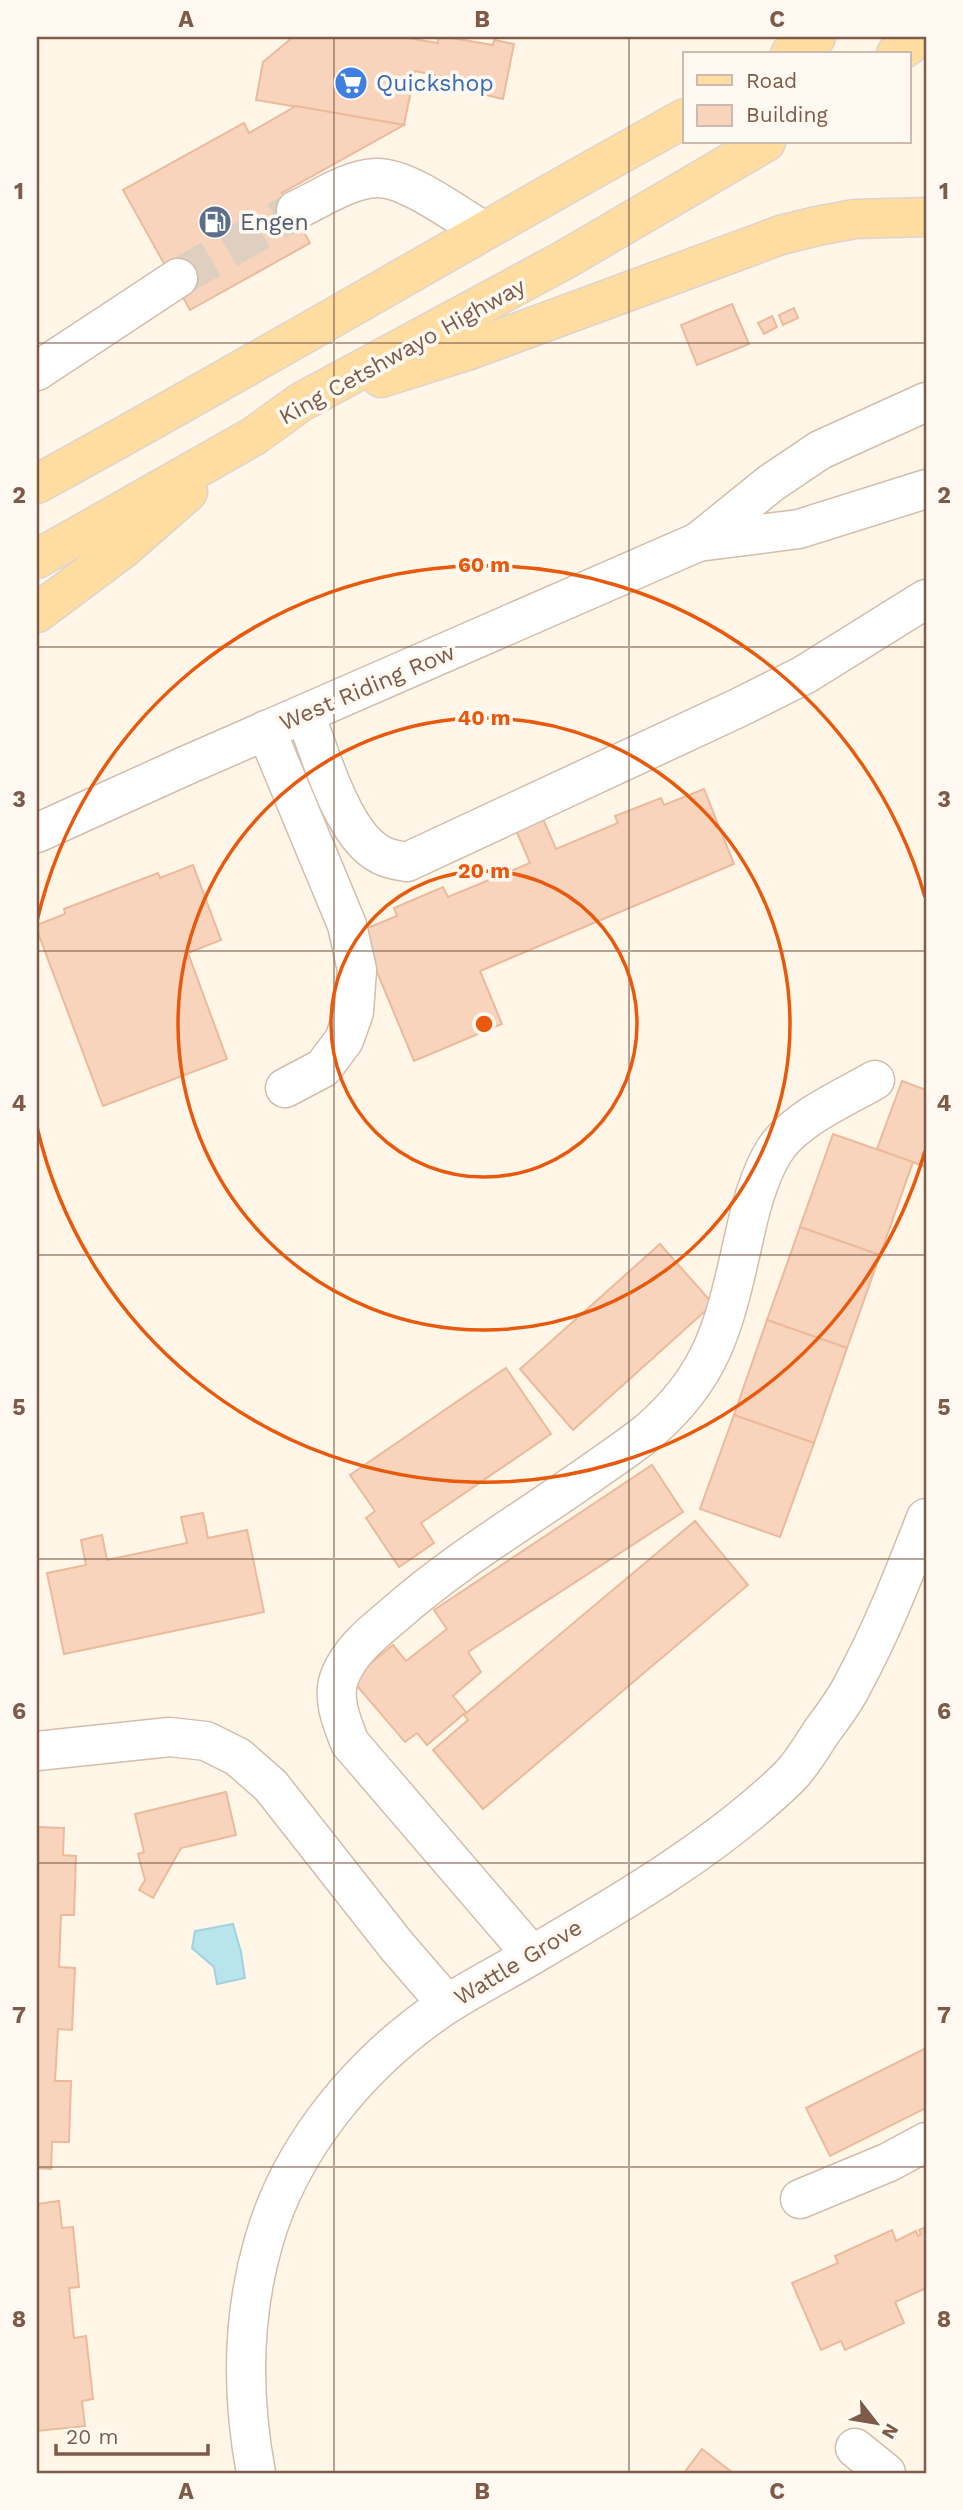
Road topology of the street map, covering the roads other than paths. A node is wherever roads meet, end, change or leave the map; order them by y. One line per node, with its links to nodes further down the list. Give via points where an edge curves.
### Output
1 (816, 37): 3 (main road)
2 (921, 37): 4 (main road)
3 (793, 52)
4 (899, 52)
5 (683, 119): 9 (main road)
6 (763, 144): 12 (main road, King Cetshwayo Highway, via 566,259)
7 (296, 210): 9 (street, via 376,178 398,181)
8 (926, 217): 12 (main road, via 855,219 781,235 467,351)
9 (482, 230): 15 (main road)
10 (178, 278): 11 (street)
11 (37, 371)
12 (301, 402): 14 (main road, King Cetshwayo Highway)
13 (926, 402): 17 (street, West Riding Row, via 820,450)
14 (254, 436): 18 (main road, King Cetshwayo Highway); 20 (main road, via 124,548)
15 (37, 484)
16 (926, 489): 17 (street, West Riding Row, via 799,529)
17 (698, 542): 21 (street, West Riding Row)
18 (37, 559)
19 (926, 599): 21 (street, via 804,675 749,703 407,862 388,859 360,838 347,819)
20 (37, 613)
21 (305, 714): 22 (street, West Riding Row)
22 (266, 730): 23 (street, West Riding Row); 25 (street, via 347,925 356,970 354,1012 344,1040 323,1068)
23 (37, 833)
24 (875, 1080): 28 (street, via 809,1118 779,1144 750,1209 719,1337 698,1379 670,1413 427,1586 356,1648 339,1678 338,1703 350,1742)
25 (285, 1088)
26 (926, 1518): 28 (street, Wattle Grove, via 852,1686 792,1774 701,1849)
27 (37, 1751): 29 (street, via 170,1737 206,1741 238,1757 271,1786)
28 (531, 1955): 29 (street, Wattle Grove)
29 (447, 2004): 33 (street, Wattle Grove, via 367,2069 301,2156 279,2201 263,2243 248,2332 245,2384)
30 (926, 2142): 31 (street)
31 (800, 2199)
32 (855, 2448): 34 (street)
33 (256, 2473)
34 (886, 2473)

